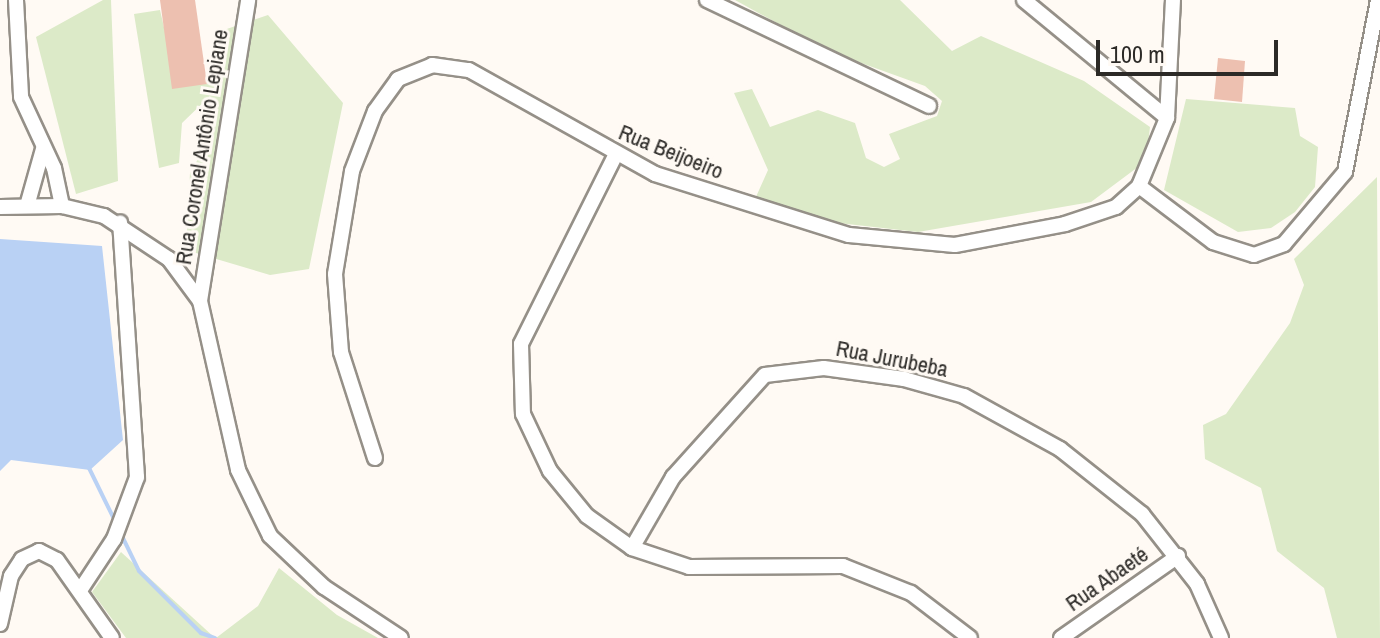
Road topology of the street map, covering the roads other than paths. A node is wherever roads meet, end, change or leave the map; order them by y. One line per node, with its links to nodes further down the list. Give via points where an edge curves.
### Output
1 (16, 0): 9 (street, via 21,97)
2 (248, 0): 16 (street, Rua Coronel Antônio Lepiane)
3 (707, 0): 7 (street)
4 (1024, 0): 8 (street)
5 (1173, 0): 8 (street)
6 (1378, 0): 11 (street, via 1345,172 1284,244 1254,255 1213,242)
7 (929, 106)
8 (1167, 118): 11 (street)
9 (43, 149): 12 (street); 13 (street)
10 (615, 156): 11 (street, Rua Beijoeiro, via 752,207 909,245 955,245 1065,224 1116,207); 17 (street, Rua Beijoeiro, via 469,70 432,65 398,79 375,111 352,171 335,274 341,352); 18 (street, via 528,321 518,383 523,414 550,471 587,516)
11 (1139, 186)
12 (27, 206): 13 (street); 14 (street)
13 (62, 206): 15 (street)
14 (0, 207)
15 (120, 223): 16 (street, via 169,259); 20 (street, via 137,477 114,539)
16 (200, 301): 23 (street, via 238,470 270,536 324,587)
17 (375, 458)
18 (632, 548): 19 (street, Rua Jurubeba, via 673,477 765,375 824,368 964,396 1060,449 1142,514); 24 (street, via 689,567 843,566 911,593)
19 (1178, 556): 25 (street, Rua Abaeté); 26 (street, Rua Jurubeba)
20 (81, 589): 21 (street, via 39,551 22,559 11,576); 22 (street)
21 (0, 624)
22 (112, 638)
23 (401, 638)
24 (970, 638)
25 (1061, 638)
26 (1221, 638)

